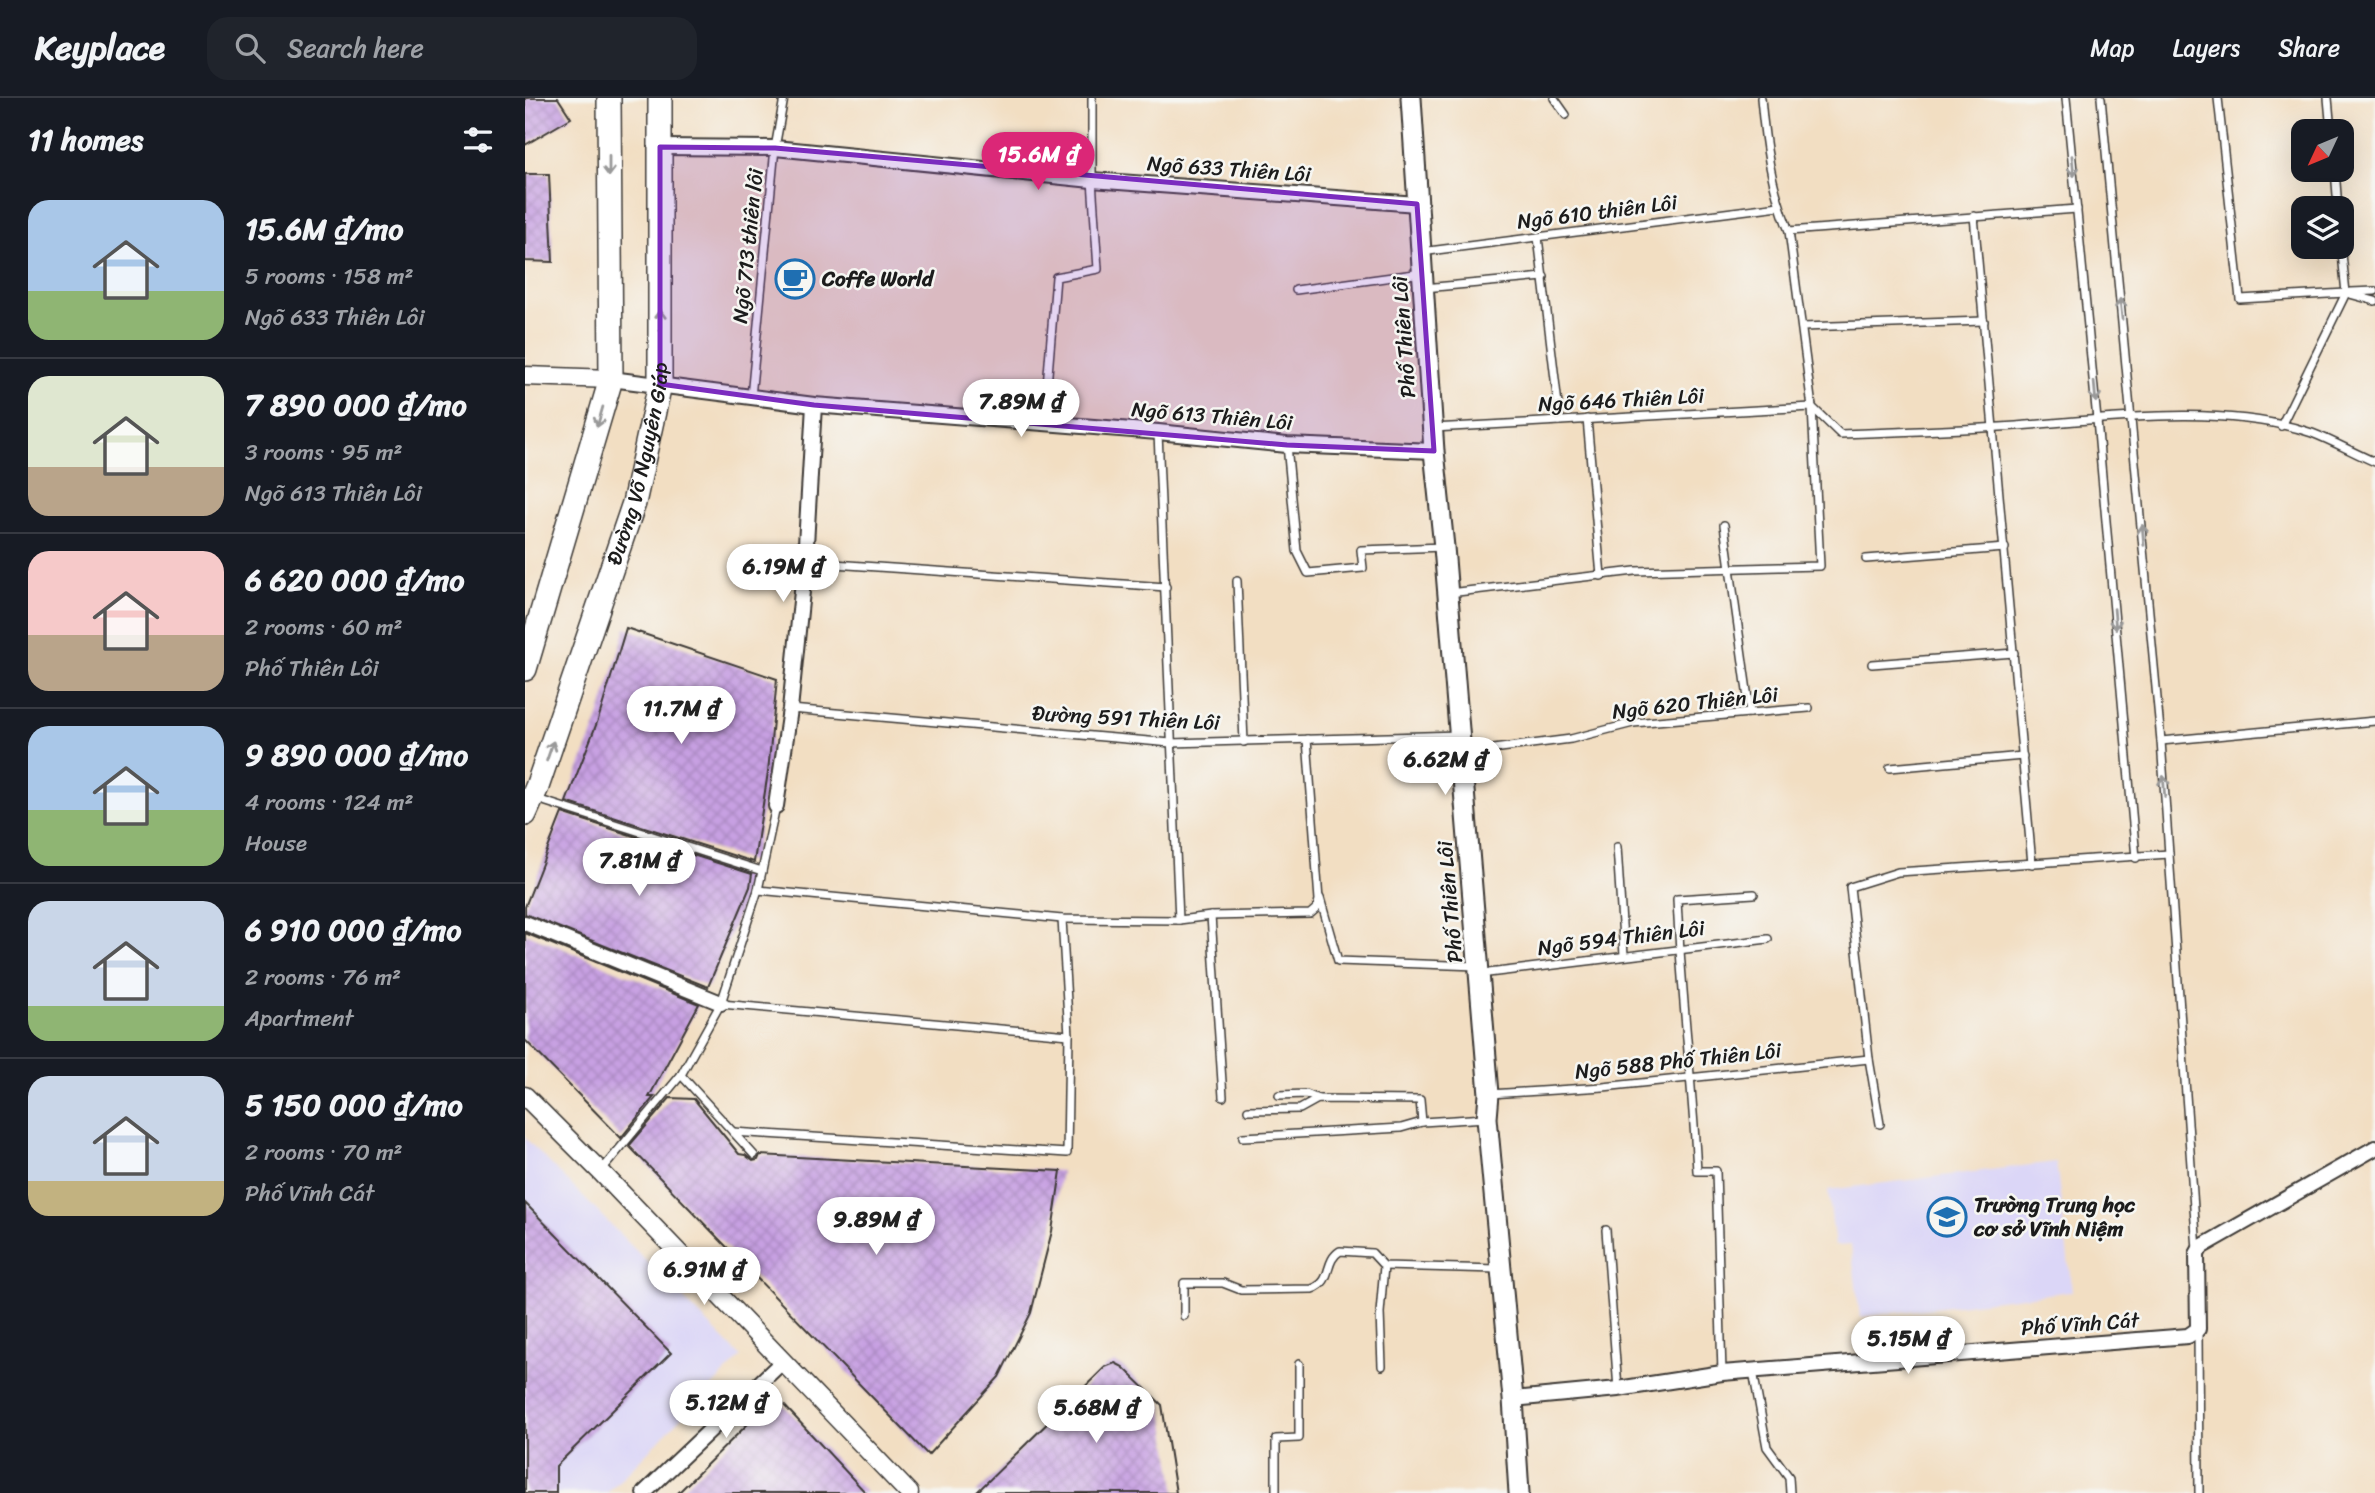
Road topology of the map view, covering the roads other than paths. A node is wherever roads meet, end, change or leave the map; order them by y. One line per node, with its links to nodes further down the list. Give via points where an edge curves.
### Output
1 (609, 98): 34 (main road, Đường Võ Nguyên Giáp, one-way to 34)
2 (660, 98): 14 (main road, Đường Võ Nguyên Giáp)
3 (784, 98): 15 (lane, Ngõ 713 thiên lôi)
4 (1092, 98): 16 (lane)
5 (1411, 98): 17 (main road, Phố Thiên Lôi)
6 (1554, 98): 12 (lane)
7 (1761, 98): 18 (lane, via 1765,148)
8 (2066, 98): 19 (lane, one-way to 19)
9 (2101, 98): 39 (lane, one-way to 9)
10 (2218, 98): 29 (lane, via 2240,299)
11 (2328, 98): 13 (lane)
12 (1566, 115)
13 (2330, 119)
14 (660, 147): 15 (street, Ngõ 633 Thiên Lôi); 35 (main road, Đường Võ Nguyên Giáp, one-way to 14)
15 (775, 148): 16 (street, Ngõ 633 Thiên Lôi); 36 (lane, Ngõ 713 thiên lôi)
16 (1091, 180): 17 (street, Ngõ 633 Thiên Lôi); 43 (lane, via 1098,269 1056,277)
17 (1417, 204): 23 (main road, Phố Thiên Lôi)
18 (1779, 206): 21 (lane); 22 (lane, Ngõ 610 thiên Lôi)
19 (2077, 209): 20 (lane); 41 (lane, one-way to 41)
20 (1974, 216): 21 (lane); 31 (lane)
21 (1789, 231): 32 (lane)
22 (1538, 237): 23 (lane, Ngõ 610 thiên Lôi); 25 (lane)
23 (1420, 252): 26 (main road, Phố Thiên Lôi)
24 (2343, 259): 29 (lane)
25 (1544, 277): 26 (lane); 42 (lane)
26 (1423, 280): 27 (lane); 45 (main road, Phố Thiên Lôi)
27 (1297, 290)
28 (2375, 291): 29 (lane)
29 (2346, 293): 30 (lane); 44 (lane)
30 (2375, 301)
31 (1984, 321): 32 (lane); 46 (lane)
32 (1802, 327): 38 (lane)
33 (525, 376): 34 (street)
34 (611, 379): 35 (street, Ngõ 613 Thiên Lôi); 63 (main road, Đường Võ Nguyên Giáp, one-way to 63)
35 (660, 384): 36 (street, Ngõ 613 Thiên Lôi); 75 (main road, Đường Võ Nguyên Giáp, one-way to 35, via 634,503)
36 (751, 398): 37 (street, Ngõ 613 Thiên Lôi)
37 (814, 405): 43 (street, Ngõ 613 Thiên Lôi); 55 (street)
38 (1812, 407): 40 (lane, Ngõ 646 Thiên Lôi); 46 (lane, via 1840,434); 56 (lane, via 1821,566)
39 (2132, 417): 41 (lane); 44 (lane, via 2217,417); 69 (lane, one-way to 39)
40 (1587, 419): 42 (lane, Ngõ 646 Thiên Lôi); 57 (lane)
41 (2098, 420): 46 (lane); 79 (lane, one-way to 79)
42 (1560, 421): 45 (lane, Ngõ 646 Thiên Lôi)
43 (1044, 423): 47 (street, Ngõ 613 Thiên Lôi)
44 (2281, 426): 50 (lane, via 2312,433)
45 (1432, 428): 49 (main road, Phố Thiên Lôi)
46 (1994, 428): 53 (lane)
47 (1158, 432): 48 (street, Ngõ 613 Thiên Lôi); 59 (lane)
48 (1287, 445): 49 (street, Ngõ 613 Thiên Lôi); 52 (lane, via 1297,551 1308,573 1363,568 1361,550)
49 (1434, 451): 52 (main road, Phố Thiên Lôi)
50 (2375, 462)
51 (1724, 525): 56 (lane)
52 (1444, 547): 60 (main road, Phố Thiên Lôi)
53 (2005, 548): 54 (lane); 61 (lane)
54 (1866, 559)
55 (806, 562): 59 (lane); 65 (street)
56 (1730, 570): 57 (lane); 66 (lane)
57 (1601, 576): 60 (lane)
58 (1237, 581): 70 (lane)
59 (1166, 587): 71 (lane)
60 (1448, 593): 72 (main road, Phố Thiên Lôi)
61 (2014, 653): 62 (lane); 73 (lane)
62 (1872, 664)
63 (525, 669)
64 (1809, 708): 66 (lane, Ngõ 620 Thiên Lôi)
65 (790, 709): 71 (lane, Đường 591 Thiên Lôi); 76 (street)
66 (1750, 713): 72 (lane, Ngõ 620 Thiên Lôi, via 1633,723 1571,740)
67 (2375, 721): 69 (lane)
68 (1307, 739): 70 (lane, Đường 591 Thiên Lôi); 72 (lane, Đường 591 Thiên Lôi); 83 (lane)
69 (2161, 741): 78 (lane, one-way to 69)
70 (1244, 742): 71 (lane, Đường 591 Thiên Lôi)
71 (1171, 743): 87 (lane)
72 (1461, 744): 92 (main road, Phố Thiên Lôi)
73 (2023, 757): 74 (lane); 80 (lane)
74 (1890, 768)
75 (529, 806): 81 (lane)
76 (776, 806): 81 (lane)
77 (1617, 847): 91 (lane)
78 (2169, 854): 79 (lane); 113 (lane)
79 (2136, 858): 80 (lane)
80 (2032, 864): 95 (lane, via 1898,872 1850,887)
81 (762, 871): 82 (lane)
82 (758, 890): 86 (lane); 93 (lane)
83 (1319, 894): 85 (lane, via 1317,908 1310,914); 92 (lane, Ngõ 594 Thiên Lôi, via 1338,961)
84 (1754, 894): 90 (lane, via 1677,899)
85 (1211, 916): 87 (lane); 101 (lane)
86 (1062, 919): 87 (lane); 94 (lane)
87 (1179, 920)
88 (525, 923): 93 (street)
89 (1768, 939): 90 (lane, Ngõ 594 Thiên Lôi)
90 (1679, 948): 91 (lane, Ngõ 594 Thiên Lôi); 97 (lane)
91 (1624, 955): 92 (lane, Ngõ 594 Thiên Lôi)
92 (1478, 970): 98 (main road, Phố Thiên Lôi)
93 (720, 1003): 94 (lane); 96 (lane)
94 (1069, 1035): 107 (lane, via 1067,1153)
95 (1869, 1059): 97 (lane, Ngõ 588 Phố Thiên Lôi); 106 (lane)
96 (681, 1075): 107 (lane); 111 (lane)
97 (1692, 1077): 98 (lane, Ngõ 588 Phố Thiên Lôi); 122 (lane, via 1697,1171 1716,1171)
98 (1489, 1094): 104 (main road, Phố Thiên Lôi)
99 (1279, 1095): 102 (lane, via 1306,1094)
100 (525, 1096): 111 (street)
101 (1223, 1097)
102 (1318, 1099): 103 (lane, via 1300,1109); 105 (lane, via 1420,1100)
103 (1248, 1110)
104 (1487, 1118): 105 (lane); 115 (main road, Phố Thiên Lôi)
105 (1422, 1122): 108 (lane, via 1401,1128)
106 (1880, 1124)
107 (733, 1132): 110 (lane)
108 (1243, 1137)
109 (2375, 1148): 113 (street, via 2205,1242)
110 (754, 1155)
111 (601, 1172): 118 (street)
112 (1606, 1230): 123 (lane)
113 (2197, 1254): 117 (street)
114 (1384, 1266): 115 (lane); 116 (lane, via 1372,1254 1340,1251 1331,1260 1327,1278 1312,1289 1241,1290 1223,1283 1184,1283); 120 (lane)
115 (1501, 1269): 124 (main road, Phố Thiên Lôi)
116 (1184, 1316)
117 (2198, 1329): 121 (street, Phố Vĩnh Cát, via 2188,1336); 130 (lane)
118 (783, 1362): 125 (street); 126 (street)
119 (1299, 1364): 127 (lane, via 1299,1438 1276,1439)
120 (1382, 1366)
121 (1753, 1371): 122 (street, Phố Vĩnh Cát); 129 (lane, via 1767,1447 1789,1477)
122 (1722, 1373): 123 (street, Phố Vĩnh Cát)
123 (1618, 1390): 124 (street, Phố Vĩnh Cát)
124 (1513, 1399): 128 (main road, Phố Thiên Lôi)
125 (644, 1493)
126 (909, 1493)
127 (1276, 1493)
128 (1519, 1493)
129 (1790, 1493)
130 (2199, 1493)

